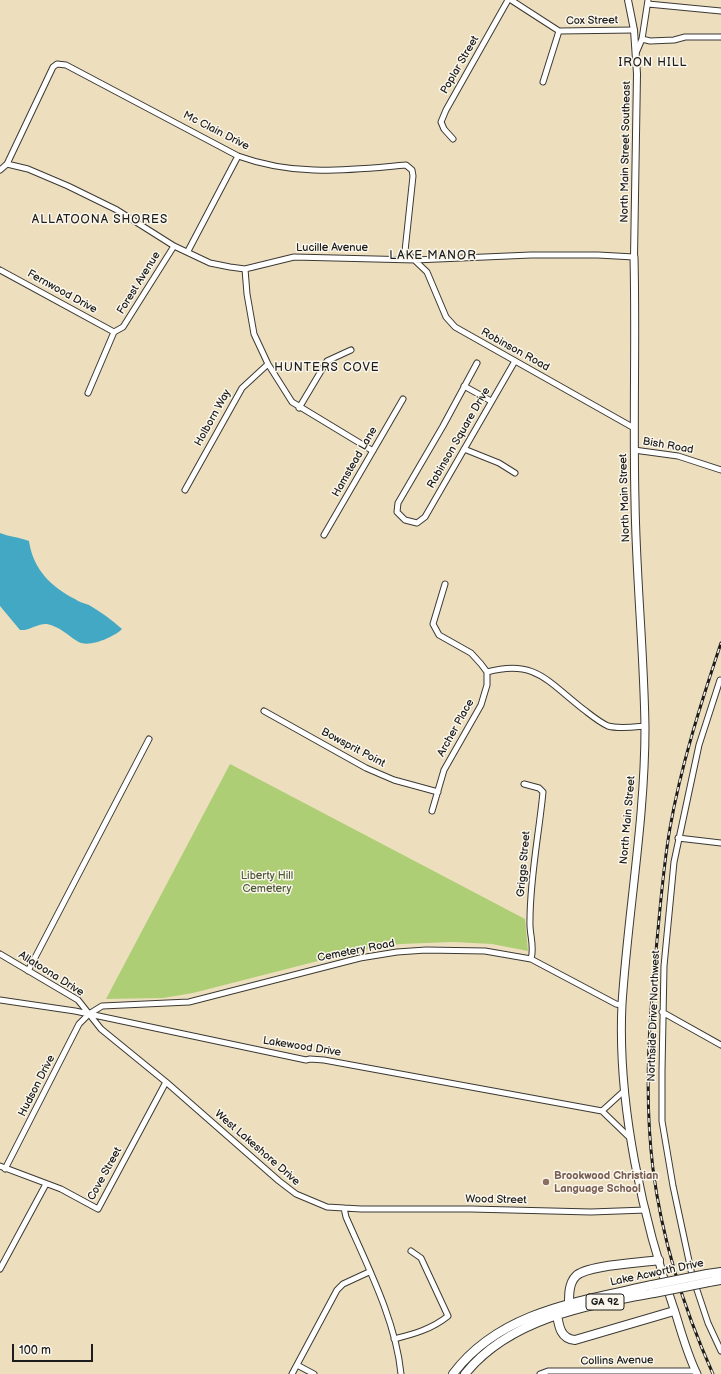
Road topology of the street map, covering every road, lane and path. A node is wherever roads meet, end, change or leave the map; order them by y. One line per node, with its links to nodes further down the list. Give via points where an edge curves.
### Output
1 (510, 0): 6 (street, Cox Street); 11 (street, Poplar Street, via 441,122)
2 (628, 0): 5 (street, North Main Street Southeast)
3 (648, 2): 4 (street); 8 (street)
4 (721, 11)
5 (634, 30): 6 (street, Cox Street); 9 (street, North Main Street Southeast)
6 (559, 31): 10 (street)
7 (721, 37): 8 (street)
8 (642, 39): 9 (street)
9 (636, 53): 17 (street, North Main Street Southeast)
10 (543, 82)
11 (453, 140)
12 (238, 156): 13 (street, Mc Clain Drive, via 66,65 57,64 50,73); 16 (street); 18 (street, Mc Clain Drive, via 292,170 319,171 406,165 412,170 413,176 405,251)
13 (7, 164): 14 (street); 15 (street, Lucille Avenue, via 28,169 118,210)
14 (0, 170)
15 (174, 246): 16 (street, Lucille Avenue); 21 (street, Forest Avenue, via 123,326)
16 (188, 251): 19 (street, Lucille Avenue, via 210,263)
17 (634, 257): 18 (street, Lucille Avenue, via 531,255); 31 (main road, North Main Street)
18 (415, 260): 19 (street, Lucille Avenue, via 294,257); 23 (street, Robinson Road, via 427,272 446,317 455,327)
19 (245, 269): 25 (street, via 254,334)
20 (0, 270): 21 (street, Fernwood Drive)
21 (114, 332): 27 (street, Forest Avenue)
22 (351, 350): 30 (street, via 327,361)
23 (515, 361): 29 (street, Robinson Square Drive); 31 (street, Robinson Road)
24 (477, 363): 26 (street)
25 (268, 364): 30 (street, via 292,402); 37 (street, Holborn Way, via 242,388)
26 (464, 386): 29 (street); 32 (street, Robinson Square Drive, via 398,503 397,512 405,520 417,523 425,517)
27 (88, 393)
28 (403, 400): 34 (street, Hamstead Lane)
29 (492, 401): 32 (street, Robinson Square Drive)
30 (299, 408): 34 (street)
31 (634, 428): 33 (main road, North Main Street)
32 (464, 449): 36 (street, via 499,463)
33 (634, 450): 35 (street, Bish Road, via 678,456); 43 (main road, North Main Street)
34 (373, 451): 38 (street, Hamstead Lane)
35 (721, 470)
36 (515, 473)
37 (185, 490)
38 (324, 534)
39 (445, 584): 40 (street, via 433,624 439,635 471,653)
40 (487, 672): 43 (street, via 506,667 524,668 536,673 608,726); 46 (street, Archer Place, via 485,696 444,770)
41 (720, 680): 48 (street, Northside Drive Northwest, via 699,745)
42 (264, 711): 46 (street, Bowsprit Point, via 366,768 394,780)
43 (645, 726): 54 (main road, North Main Street, via 643,802)
44 (149, 739): 52 (street)
45 (524, 784): 51 (street, Griggs Street, via 539,788 543,792 536,833 530,921 534,951)
46 (438, 792): 47 (street, Archer Place)
47 (432, 811)
48 (678, 838): 49 (street); 55 (street, Northside Drive Northwest, via 671,888)
49 (721, 843)
50 (0, 954): 52 (street, Allatoona Drive)
51 (531, 959): 54 (street, Cemetery Road); 56 (street, Cemetery Road, via 485,951 397,952 324,967 189,1002 102,1006)
52 (28, 971): 56 (street, Allatoona Drive, via 78,1000)
53 (0, 1000): 56 (street, Lakewood Drive)
54 (622, 1005): 59 (main road, North Main Street)
55 (662, 1012): 57 (street); 78 (street, Northside Drive Northwest, via 662,1121 672,1179 692,1275 708,1323)
56 (89, 1014): 58 (street, West Lakeshore Drive, via 101,1029); 60 (street, Lakewood Drive, via 283,1056 324,1060); 62 (street, Hudson Drive, via 79,1024)
57 (721, 1045)
58 (166, 1082): 63 (street, Cove Street, via 98,1209); 64 (street, West Lakeshore Drive, via 296,1194 327,1207)
59 (625, 1089): 60 (street); 61 (main road, North Main Street)
60 (602, 1111): 61 (street)
61 (631, 1139): 65 (main road, North Main Street)
62 (3, 1167): 63 (street, Cove Street)
63 (46, 1184): 68 (street)
64 (344, 1208): 65 (street, Wood Street, via 591,1212); 69 (street)
65 (646, 1210): 67 (main road, North Main Street)
66 (411, 1251): 77 (street, via 421,1258 448,1316 417,1333)
67 (659, 1260): 74 (main road, via 581,1272 572,1283); 75 (main road, North Main Street)
68 (0, 1269)
69 (369, 1272): 77 (street); 79 (street, via 343,1284 337,1290)
70 (721, 1272): 71 (main road, Lake Acworth Drive / GA 92)
71 (708, 1278): 72 (main road, Lake Acworth Drive / GA 92); 73 (main road, Lake Acworth Drive / GA 92, bridge)
72 (721, 1280)
73 (653, 1289): 74 (main road, Lake Acworth Drive / GA 92); 76 (main road, Lake Acworth Drive / GA 92)
74 (569, 1303): 84 (main road, Lake Acworth Drive / GA 92, via 532,1316 499,1333 475,1351)
75 (674, 1311): 76 (main road, via 575,1340 566,1338 561,1333); 80 (main road, North Main Street)
76 (557, 1315): 85 (main road, Lake Acworth Drive / GA 92, via 510,1337 490,1350)
77 (394, 1339): 83 (street)
78 (721, 1351)
79 (296, 1365): 81 (street); 82 (street)
80 (696, 1372): 86 (street, Collins Avenue, via 548,1371)
81 (292, 1374)
82 (314, 1374)
83 (400, 1374)
84 (453, 1374)
85 (465, 1374)
86 (540, 1374)

